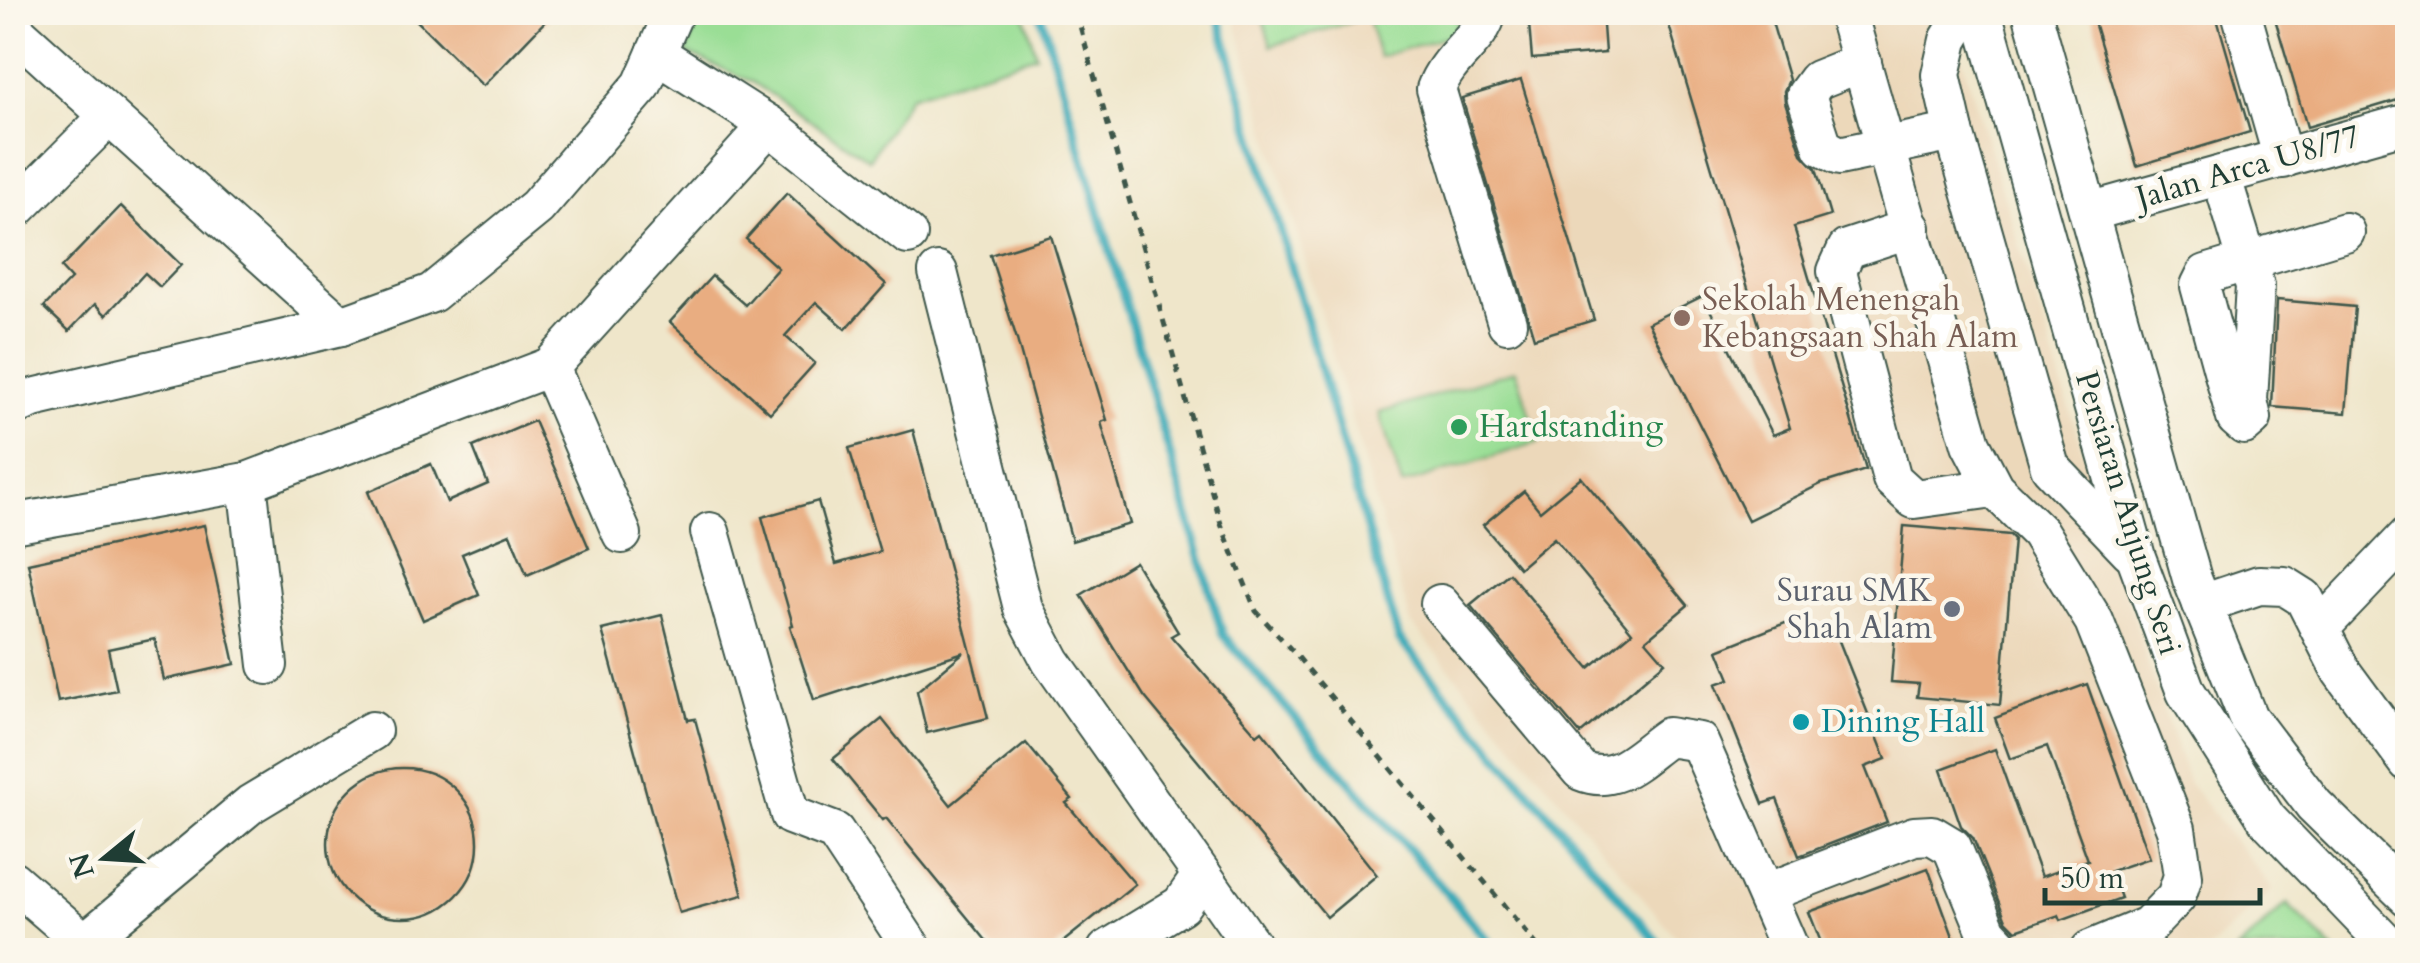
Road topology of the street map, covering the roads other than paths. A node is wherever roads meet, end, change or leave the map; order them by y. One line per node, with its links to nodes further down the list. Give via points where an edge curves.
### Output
1 (674, 12): 9 (street)
2 (1487, 12): 24 (street, via 1485,25 1442,69 1436,89)
3 (1847, 12): 10 (street)
4 (1966, 12): 14 (street, via 1949,40 1941,76)
5 (1982, 12): 34 (street, Persiaran Anjung Seri)
6 (2032, 12): 18 (street, Persiaran Anjung Seri)
7 (2241, 12): 16 (street)
8 (12, 28): 11 (street)
9 (656, 54): 13 (street); 25 (street, via 642,85 537,207 432,294)
10 (1862, 62): 15 (street); 15 (street, via 1816,80 1806,94 1824,148 1839,156)
11 (109, 116): 19 (street); 25 (street)
12 (2408, 123): 16 (street, Jalan Arca U8/77)
13 (769, 125): 22 (street); 26 (street)
14 (1954, 132): 15 (street); 34 (street, via 2050,467)
15 (1886, 148): 20 (street)
16 (2283, 158): 17 (street, Jalan Arca U8/77)
17 (2220, 176): 18 (street, Jalan Arca U8/77); 21 (street, via 2246,261)
18 (2089, 212): 36 (street, Persiaran Anjung Seri)
19 (12, 213)
20 (1912, 228): 29 (street, via 1970,444); 29 (street, via 1847,249 1837,270 1892,479 1914,500)
21 (2345, 232)
22 (908, 236)
23 (938, 272): 41 (street, via 1023,608 1051,662)
24 (1508, 323)
25 (341, 326): 27 (street)
26 (550, 367): 28 (street); 32 (street)
27 (12, 407)
28 (247, 482): 30 (street); 38 (street)
29 (1994, 488): 51 (street, via 2039,532 2094,621 2176,829 2183,876 2176,897 2148,926)
30 (12, 524)
31 (710, 532): 46 (street, via 790,815 834,832)
32 (622, 534)
33 (2408, 536): 37 (street)
34 (2136, 557): 52 (street, Persiaran Anjung Seri, via 2186,692 2267,820)
35 (1440, 604): 43 (street, via 1581,771 1613,776 1668,737 1699,742)
36 (2202, 604): 37 (street, via 2259,585 2285,586 2304,598); 44 (street, Persiaran Anjung Seri, via 2248,718 2314,804)
37 (2320, 628): 40 (street, via 2340,671)
38 (268, 666)
39 (372, 731): 45 (street, via 251,804)
40 (2408, 762)
41 (1202, 875): 47 (street, via 1181,905); 48 (street)
42 (12, 880): 45 (street)
43 (1766, 893): 49 (street); 50 (street, via 1932,835 1952,847 1988,932)
44 (2408, 896)
45 (88, 947)
46 (913, 950)
47 (1107, 950)
48 (1255, 950)
49 (1790, 950)
50 (2004, 950)
51 (2090, 950)
52 (2393, 950)

